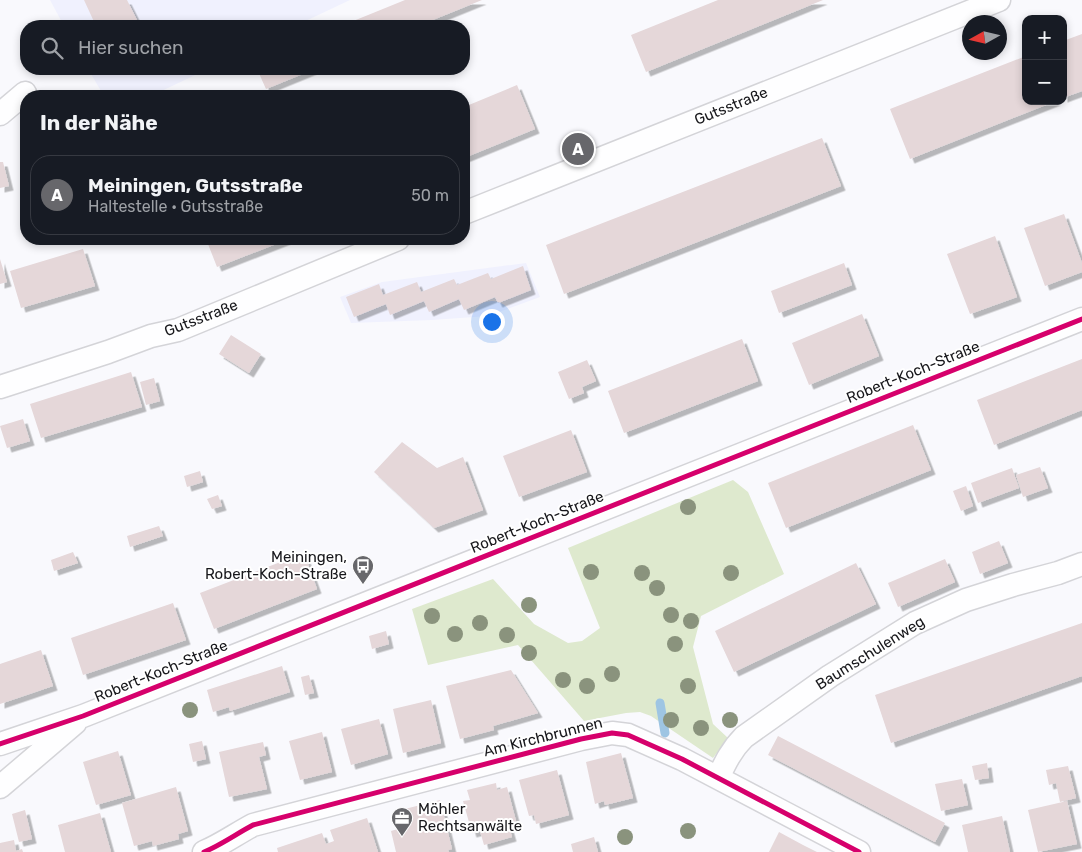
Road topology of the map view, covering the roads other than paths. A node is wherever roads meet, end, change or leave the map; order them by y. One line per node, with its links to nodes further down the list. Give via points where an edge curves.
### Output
1 (999, 0): 4 (street, Gutsstraße)
2 (20, 97): 3 (street)
3 (0, 114)
4 (470, 211)
5 (383, 245): 7 (street, Gutsstraße, via 178,330 151,336)
6 (1082, 319): 9 (street, Robert-Koch-Straße)
7 (0, 387)
8 (1082, 564): 11 (street, Baumschulenweg, via 966,600 915,623 830,676 744,737 734,747)
9 (83, 716): 10 (street, Robert-Koch-Straße); 12 (street, Robert-Koch-Straße)
10 (0, 744)
11 (718, 778): 13 (street, Am Kirchbrunnen, via 628,735 612,733 253,825); 14 (street, Am Kirchbrunnen)
12 (0, 787)
13 (214, 850)
14 (859, 852)

